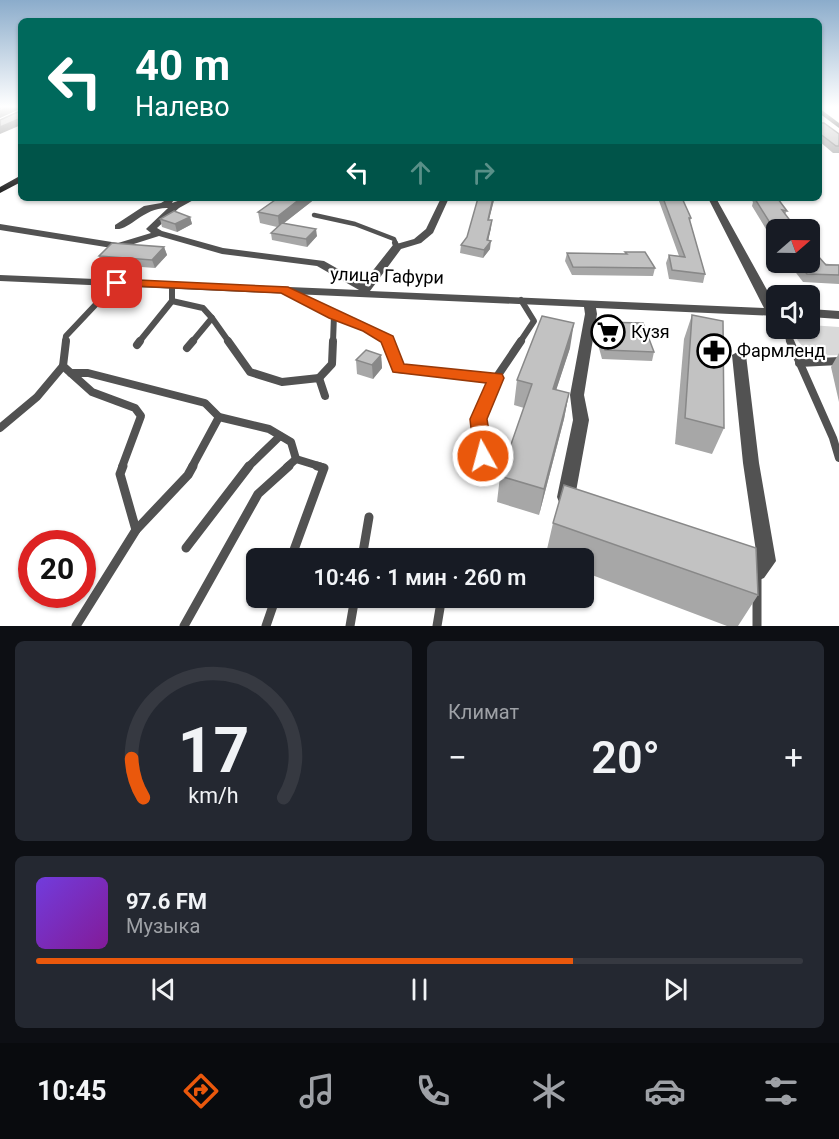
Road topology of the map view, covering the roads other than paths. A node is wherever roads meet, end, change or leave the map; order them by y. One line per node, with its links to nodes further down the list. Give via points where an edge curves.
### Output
1 (18, 181): 2 (main road)
2 (0, 190)
3 (444, 201): 10 (street, via 430,234 414,244)
4 (714, 201): 16 (street, улица Гафури)
5 (171, 203): 8 (street, via 147,208); 9 (street, via 151,229)
6 (314, 215): 10 (lane, via 386,235 394,239)
7 (0, 227): 9 (street, via 118,246)
8 (118, 227)
9 (159, 233): 15 (street, via 222,251 320,263)
10 (397, 247): 15 (street)
11 (0, 278): 12 (street, улица Гафури)
12 (117, 283): 13 (street, улица Гафури); 31 (lane, via 66,336)
13 (172, 285): 14 (street, улица Гафури); 18 (lane)
14 (284, 290): 15 (street, улица Гафури); 22 (lane)
15 (364, 291): 17 (street, улица Гафури)
16 (766, 295)
17 (520, 299): 19 (street, улица Гафури); 34 (lane, via 534,321)
18 (172, 301): 24 (lane, via 203,308); 26 (lane)
19 (590, 303): 20 (street, улица Гафури); 42 (street, via 577,395 581,420 566,497 570,509)
20 (766, 312)
21 (820, 314): 23 (street)
22 (334, 315): 33 (lane, via 332,364); 34 (lane, via 388,339 398,369)
23 (839, 315)
24 (212, 318): 27 (lane); 33 (lane, via 250,372 282,382)
25 (789, 339): 30 (lane)
26 (136, 345)
27 (187, 348)
28 (739, 355): 49 (street, via 767,561)
29 (839, 361): 30 (lane)
30 (800, 363): 39 (lane)
31 (63, 366): 32 (lane); 37 (lane, via 37,397)
32 (71, 373): 36 (lane, via 88,373 205,403); 44 (lane, via 92,392 135,408 141,416 120,474)
33 (319, 378): 35 (lane)
34 (496, 378): 41 (lane, via 479,419)
35 (325, 396)
36 (219, 417): 38 (lane, via 269,429); 44 (lane, via 188,475)
37 (0, 428)
38 (280, 436): 40 (lane, via 291,442); 45 (lane, via 244,471)
39 (839, 458)
40 (296, 459): 46 (lane, via 324,468); 54 (lane, via 258,494)
41 (486, 474)
42 (581, 513)
43 (369, 517): 47 (lane)
44 (136, 530): 53 (lane)
45 (186, 548)
46 (295, 548)
47 (364, 548)
48 (724, 561): 49 (street)
49 (758, 572): 58 (lane)
50 (272, 608): 55 (lane)
51 (353, 608): 56 (lane)
52 (440, 608): 57 (lane)
53 (76, 626)
54 (184, 626)
55 (266, 626)
56 (350, 626)
57 (437, 626)
58 (757, 626)

